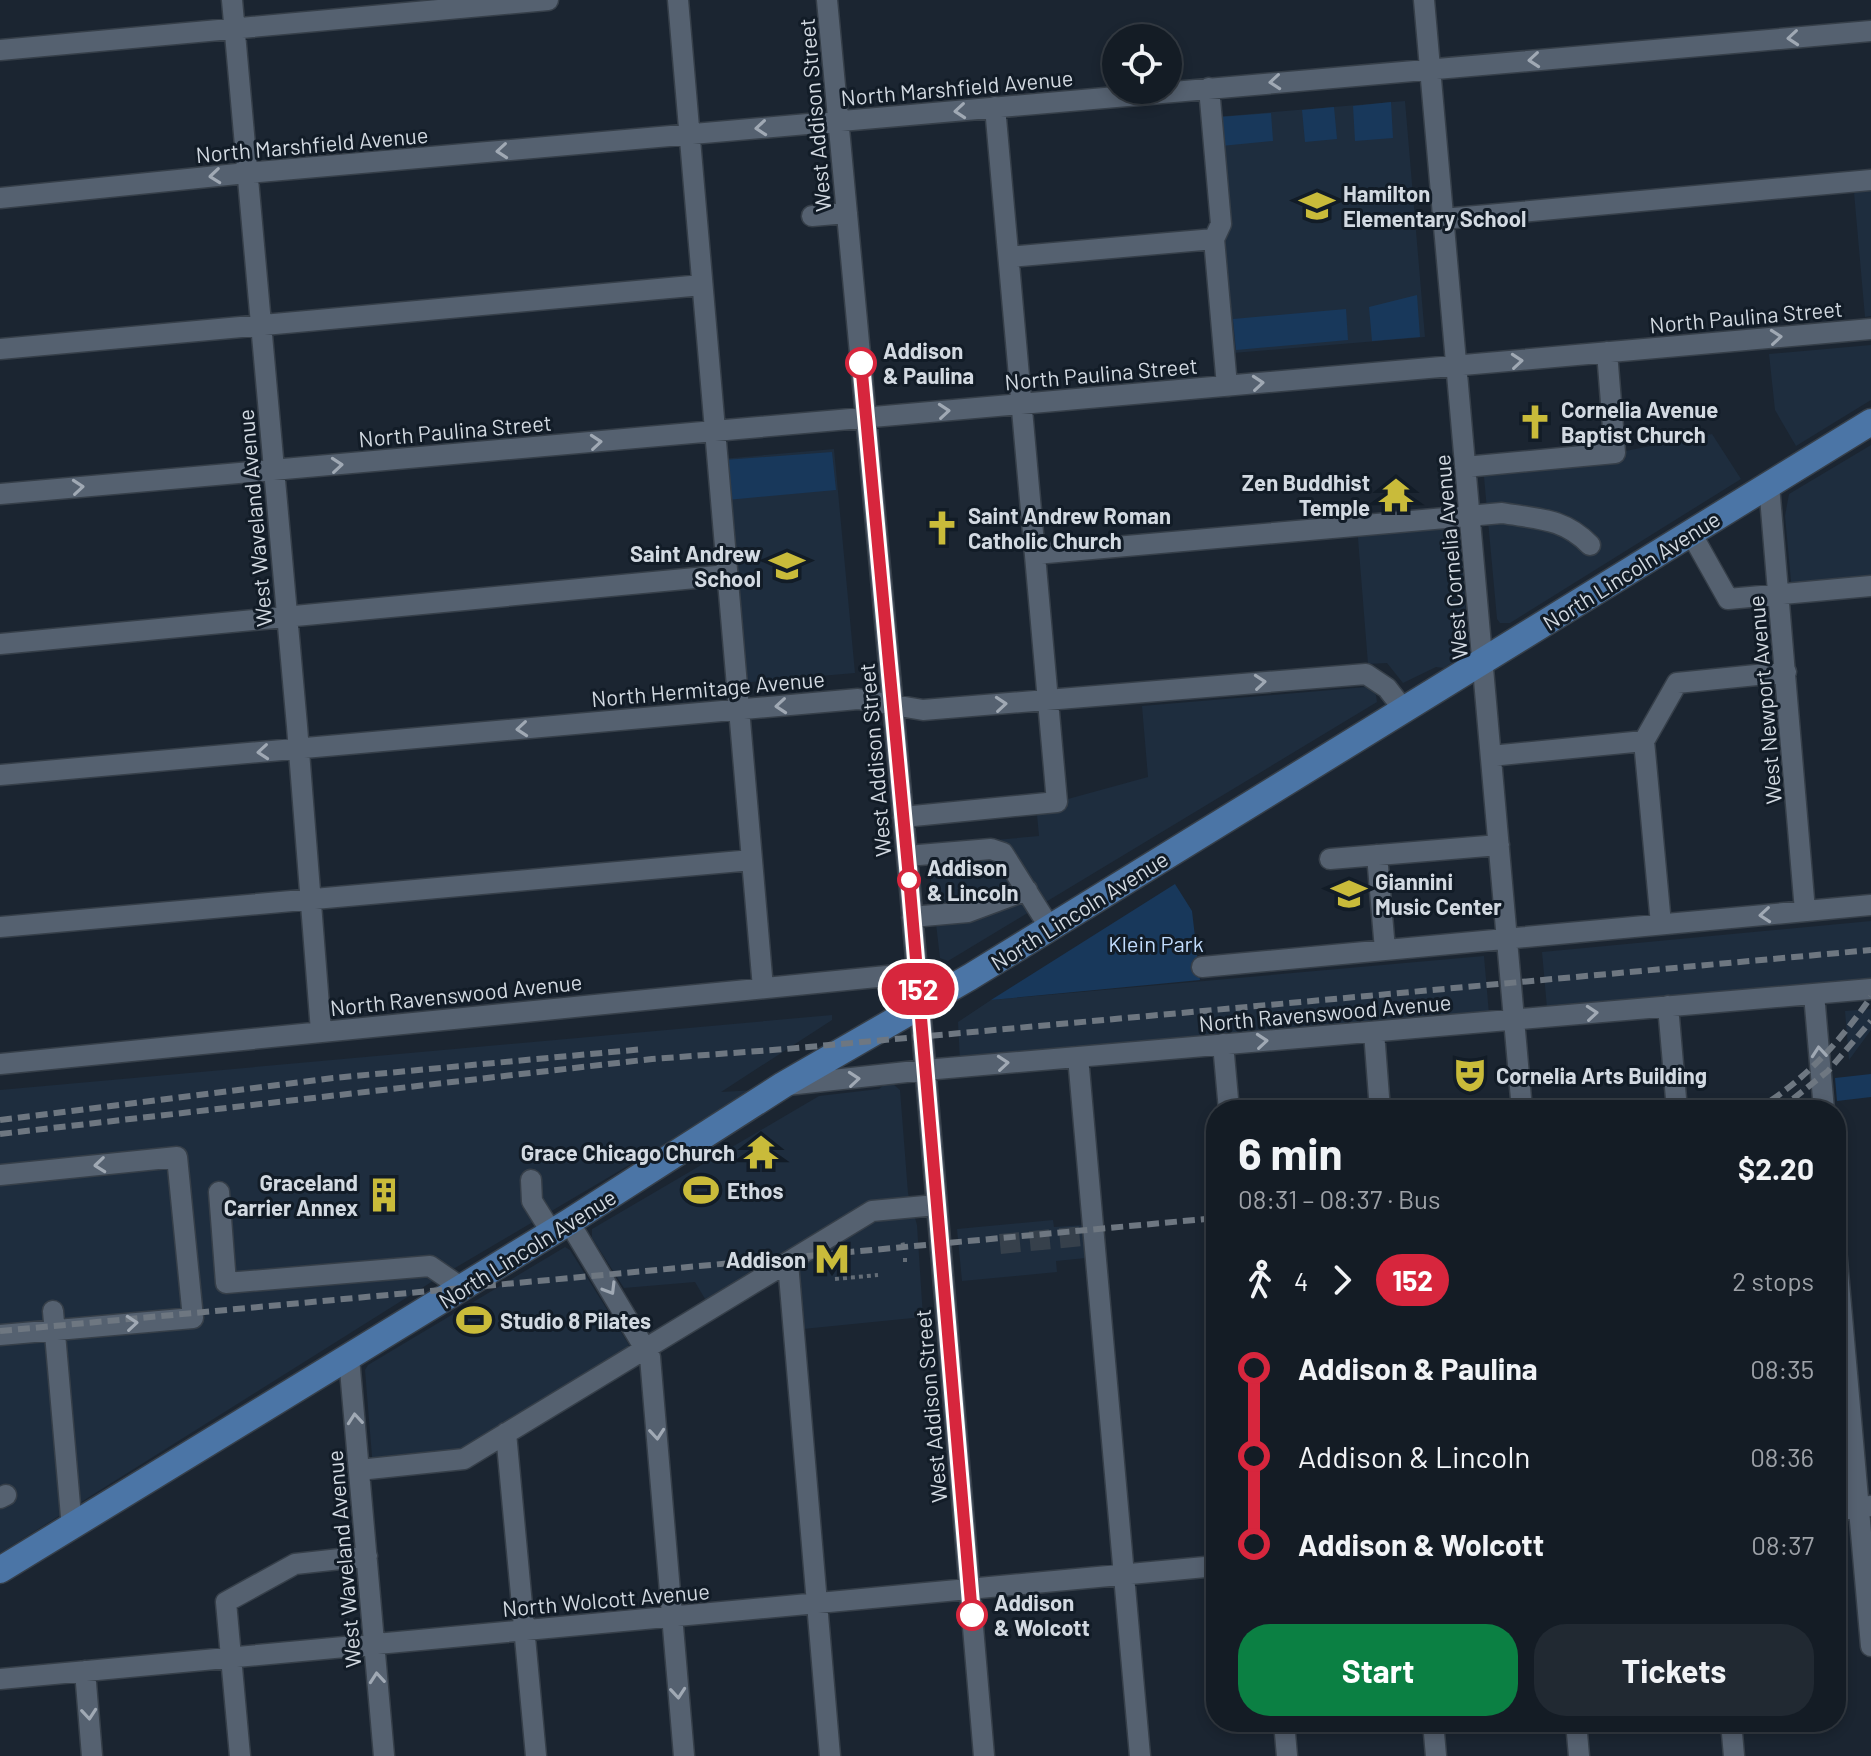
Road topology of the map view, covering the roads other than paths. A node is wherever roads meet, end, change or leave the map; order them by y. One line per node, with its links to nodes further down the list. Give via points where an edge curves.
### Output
1 (232, 0): 6 (street, West Waveland Avenue)
2 (548, 0): 6 (street)
3 (678, 0): 13 (street)
4 (827, 0): 12 (street, West Addison Street)
5 (1424, 0): 9 (street, West Cornelia Avenue)
6 (234, 28): 8 (street); 14 (street, West Waveland Avenue)
7 (1871, 31): 9 (street, North Marshfield Avenue, one-way to 9)
8 (0, 50)
9 (1430, 68): 10 (street, North Marshfield Avenue, one-way to 10); 19 (street, West Cornelia Avenue)
10 (1209, 88): 11 (street, North Marshfield Avenue); 20 (street, via 1221,224)
11 (995, 107): 12 (street, North Marshfield Avenue, one-way to 12); 21 (street)
12 (839, 121): 13 (street, North Marshfield Avenue, one-way to 13); 17 (street, West Addison Street)
13 (689, 134): 14 (street, North Marshfield Avenue, one-way to 14); 22 (street)
14 (247, 173): 16 (street, North Marshfield Avenue, one-way to 16); 23 (street, West Waveland Avenue)
15 (1871, 180): 19 (street)
16 (0, 198)
17 (847, 213): 18 (street); 30 (street, West Addison Street)
18 (812, 216)
19 (1443, 219): 27 (street, West Cornelia Avenue)
20 (1214, 239): 21 (street); 28 (street, via 1221,263)
21 (1009, 257): 29 (street)
22 (702, 285): 23 (street); 32 (street)
23 (260, 326): 25 (street); 34 (street, West Waveland Avenue)
24 (1871, 329): 26 (street, North Paulina Street, one-way to 24)
25 (0, 349)
26 (1607, 352): 27 (street, North Paulina Street, one-way to 26); 33 (street, via 1615,453)
27 (1456, 367): 28 (street, North Paulina Street, one-way to 27); 33 (street, West Cornelia Avenue)
28 (1227, 386): 29 (street, North Paulina Street)
29 (1021, 404): 30 (street, North Paulina Street, one-way to 29); 40 (street)
30 (866, 417): 32 (street, North Paulina Street); 49 (street, West Addison Street)
31 (1871, 422): 35 (main road, North Lincoln Avenue)
32 (715, 431): 34 (street, North Paulina Street, one-way to 32); 41 (street)
33 (1465, 467): 37 (street, West Cornelia Avenue)
34 (273, 471): 36 (street, North Paulina Street, one-way to 34); 44 (street, West Waveland Avenue)
35 (1769, 485): 38 (main road, North Lincoln Avenue); 43 (street, West Newport Avenue)
36 (0, 494)
37 (1470, 516): 39 (street, via 1502,513 1545,520 1576,530); 40 (street); 46 (street, West Cornelia Avenue)
38 (1691, 533): 43 (street, via 1728,599); 46 (main road, North Lincoln Avenue)
39 (1590, 545)
40 (1035, 554): 48 (street)
41 (727, 575): 44 (street); 50 (street)
42 (1871, 586): 43 (street)
43 (1779, 593): 47 (street, West Newport Avenue)
44 (287, 618): 45 (street); 53 (street, West Waveland Avenue)
45 (0, 644)
46 (1483, 661): 51 (main road, North Lincoln Avenue); 54 (street, West Cornelia Avenue)
47 (1786, 672): 52 (street, via 1677,683); 65 (street, West Newport Avenue)
48 (1048, 700): 49 (street, North Hermitage Avenue, one-way to 48, via 923,710); 51 (street, North Hermitage Avenue, one-way to 51, via 1366,674 1387,688); 56 (street, via 1057,802)
49 (893, 705): 50 (street, North Hermitage Avenue, one-way to 50, via 858,699); 56 (street, West Addison Street)
50 (739, 710): 53 (street, North Hermitage Avenue, one-way to 53); 61 (street)
51 (1404, 710): 69 (main road, North Lincoln Avenue)
52 (1644, 741): 54 (street); 67 (street)
53 (299, 749): 55 (street, North Hermitage Avenue, one-way to 55); 63 (street, West Waveland Avenue)
54 (1491, 756): 57 (street, West Cornelia Avenue)
55 (0, 775)
56 (903, 817): 59 (street, West Addison Street)
57 (1499, 845): 58 (street); 70 (street, West Cornelia Avenue)
58 (1377, 855): 60 (street); 71 (street)
59 (907, 856): 62 (street, via 991,849 1003,853); 66 (street, West Addison Street)
60 (1330, 859)
61 (752, 860): 63 (street); 74 (street)
62 (1027, 890): 66 (street, via 968,912); 69 (street)
63 (311, 899): 68 (street); 80 (street, West Waveland Avenue)
64 (1871, 905): 65 (street)
65 (1805, 911): 67 (street, one-way to 67)
66 (912, 917): 73 (street, West Addison Street)
67 (1661, 924): 70 (street)
68 (0, 927)
69 (1050, 928): 77 (main road, North Lincoln Avenue)
70 (1507, 938): 71 (street); 79 (street, West Cornelia Avenue)
71 (1385, 950): 72 (street)
72 (1202, 967)
73 (917, 973): 74 (street, North Ravenswood Avenue); 77 (street, West Addison Street)
74 (763, 988): 80 (street, North Ravenswood Avenue)
75 (1871, 989): 76 (street, North Ravenswood Avenue)
76 (1814, 994): 78 (street, North Ravenswood Avenue); 91 (street, one-way to 76)
77 (919, 1006): 85 (street, West Addison Street); 86 (main road, North Lincoln Avenue)
78 (1668, 1006): 79 (street, North Ravenswood Avenue, one-way to 78); 90 (street)
79 (1514, 1019): 81 (street, North Ravenswood Avenue); 89 (street, West Cornelia Avenue)
80 (321, 1031): 84 (street, North Ravenswood Avenue)
81 (1374, 1032): 82 (street, North Ravenswood Avenue, one-way to 81); 88 (street)
82 (1223, 1044): 83 (street, North Ravenswood Avenue); 87 (street)
83 (1078, 1057): 85 (street, North Ravenswood Avenue, one-way to 83); 111 (street)
84 (0, 1064)
85 (925, 1070): 86 (street, North Ravenswood Avenue, one-way to 85); 95 (street, West Addison Street)
86 (783, 1085): 96 (main road, North Lincoln Avenue)
87 (1228, 1100)
88 (1379, 1100)
89 (1521, 1100)
90 (1676, 1100)
91 (1823, 1100)
92 (0, 1175): 99 (street, one-way to 92, via 193,1318 177,1157)
93 (531, 1180): 96 (street, via 532,1201)
94 (219, 1192): 98 (street, via 226,1283 430,1266)
95 (936, 1205): 97 (street, via 872,1211); 112 (street, West Addison Street)
96 (560, 1228): 98 (main road, North Lincoln Avenue); 102 (street, one-way to 102)
97 (788, 1263): 102 (street); 113 (street)
98 (462, 1288): 103 (main road, North Lincoln Avenue)
99 (53, 1321): 100 (street); 107 (street)
100 (0, 1335)
101 (1846, 1338): 106 (street)
102 (646, 1349): 104 (street); 114 (street, one-way to 114)
103 (349, 1358): 105 (street, West Waveland Avenue, one-way to 103); 107 (main road, North Lincoln Avenue)
104 (506, 1433): 105 (street, via 464,1459); 115 (street)
105 (359, 1470): 108 (street, West Waveland Avenue)
106 (1865, 1507): 117 (street)
107 (72, 1528): 110 (main road, North Lincoln Avenue)
108 (367, 1556): 116 (street, West Waveland Avenue); 118 (street, via 295,1564 226,1602)
109 (1206, 1567): 111 (street, North Wolcott Avenue)
110 (0, 1570)
111 (1124, 1575): 112 (street, North Wolcott Avenue); 132 (street)
112 (970, 1589): 113 (street, North Wolcott Avenue); 131 (street, West Addison Street)
113 (817, 1603): 114 (street, North Wolcott Avenue); 130 (street)
114 (672, 1616): 115 (street, North Wolcott Avenue); 129 (street, one-way to 129)
115 (526, 1630): 116 (street, North Wolcott Avenue); 128 (street)
116 (374, 1644): 118 (street, North Wolcott Avenue); 127 (street, West Waveland Avenue, one-way to 116)
117 (1871, 1646)
118 (232, 1658): 119 (street, North Wolcott Avenue); 126 (street)
119 (85, 1671): 120 (street, North Wolcott Avenue); 125 (street, one-way to 125)
120 (0, 1679)
121 (1285, 1732): 133 (street)
122 (1434, 1732): 134 (street)
123 (1577, 1732): 135 (street)
124 (1732, 1732): 136 (street)
125 (92, 1756)
126 (240, 1756)
127 (384, 1756)
128 (536, 1756)
129 (684, 1756)
130 (830, 1756)
131 (984, 1756)
132 (1140, 1756)
133 (1287, 1756)
134 (1436, 1756)
135 (1579, 1756)
136 (1734, 1756)

